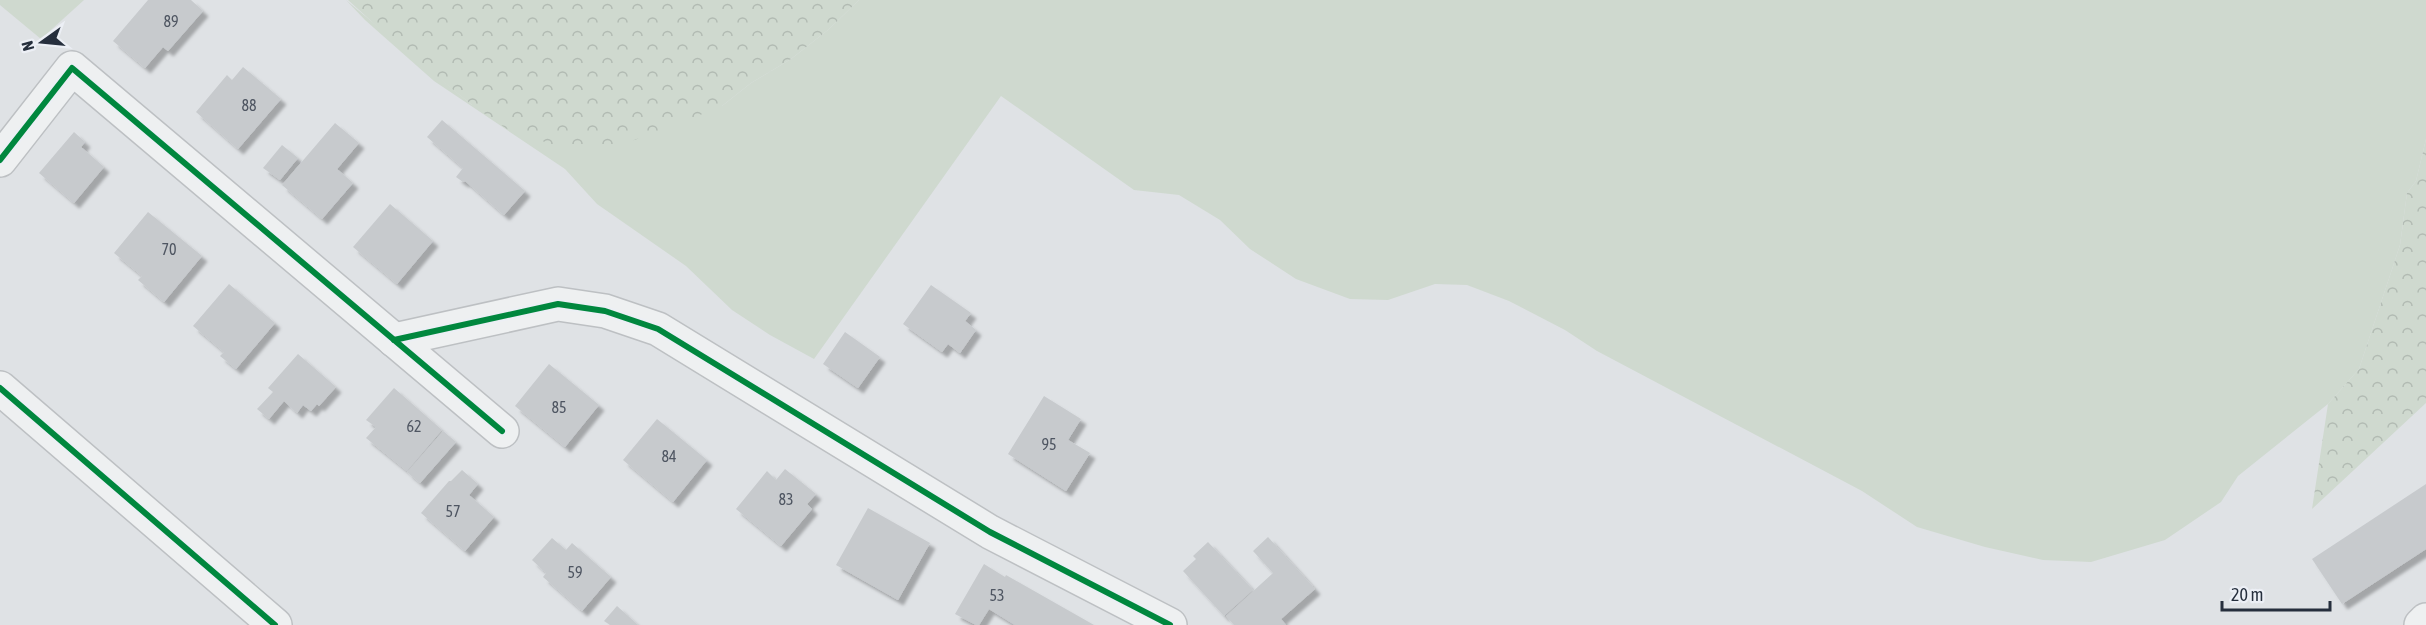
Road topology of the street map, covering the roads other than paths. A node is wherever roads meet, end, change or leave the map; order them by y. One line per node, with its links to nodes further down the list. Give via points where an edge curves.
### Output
1 (0, 160): 2 (street, via 72,68)
2 (394, 340): 4 (street); 7 (street, via 558,303 605,311 658,330 990,532)
3 (0, 388): 6 (street)
4 (502, 431)
5 (2426, 620): 8 (street)
6 (275, 625)
7 (1170, 625)
8 (2421, 625)

